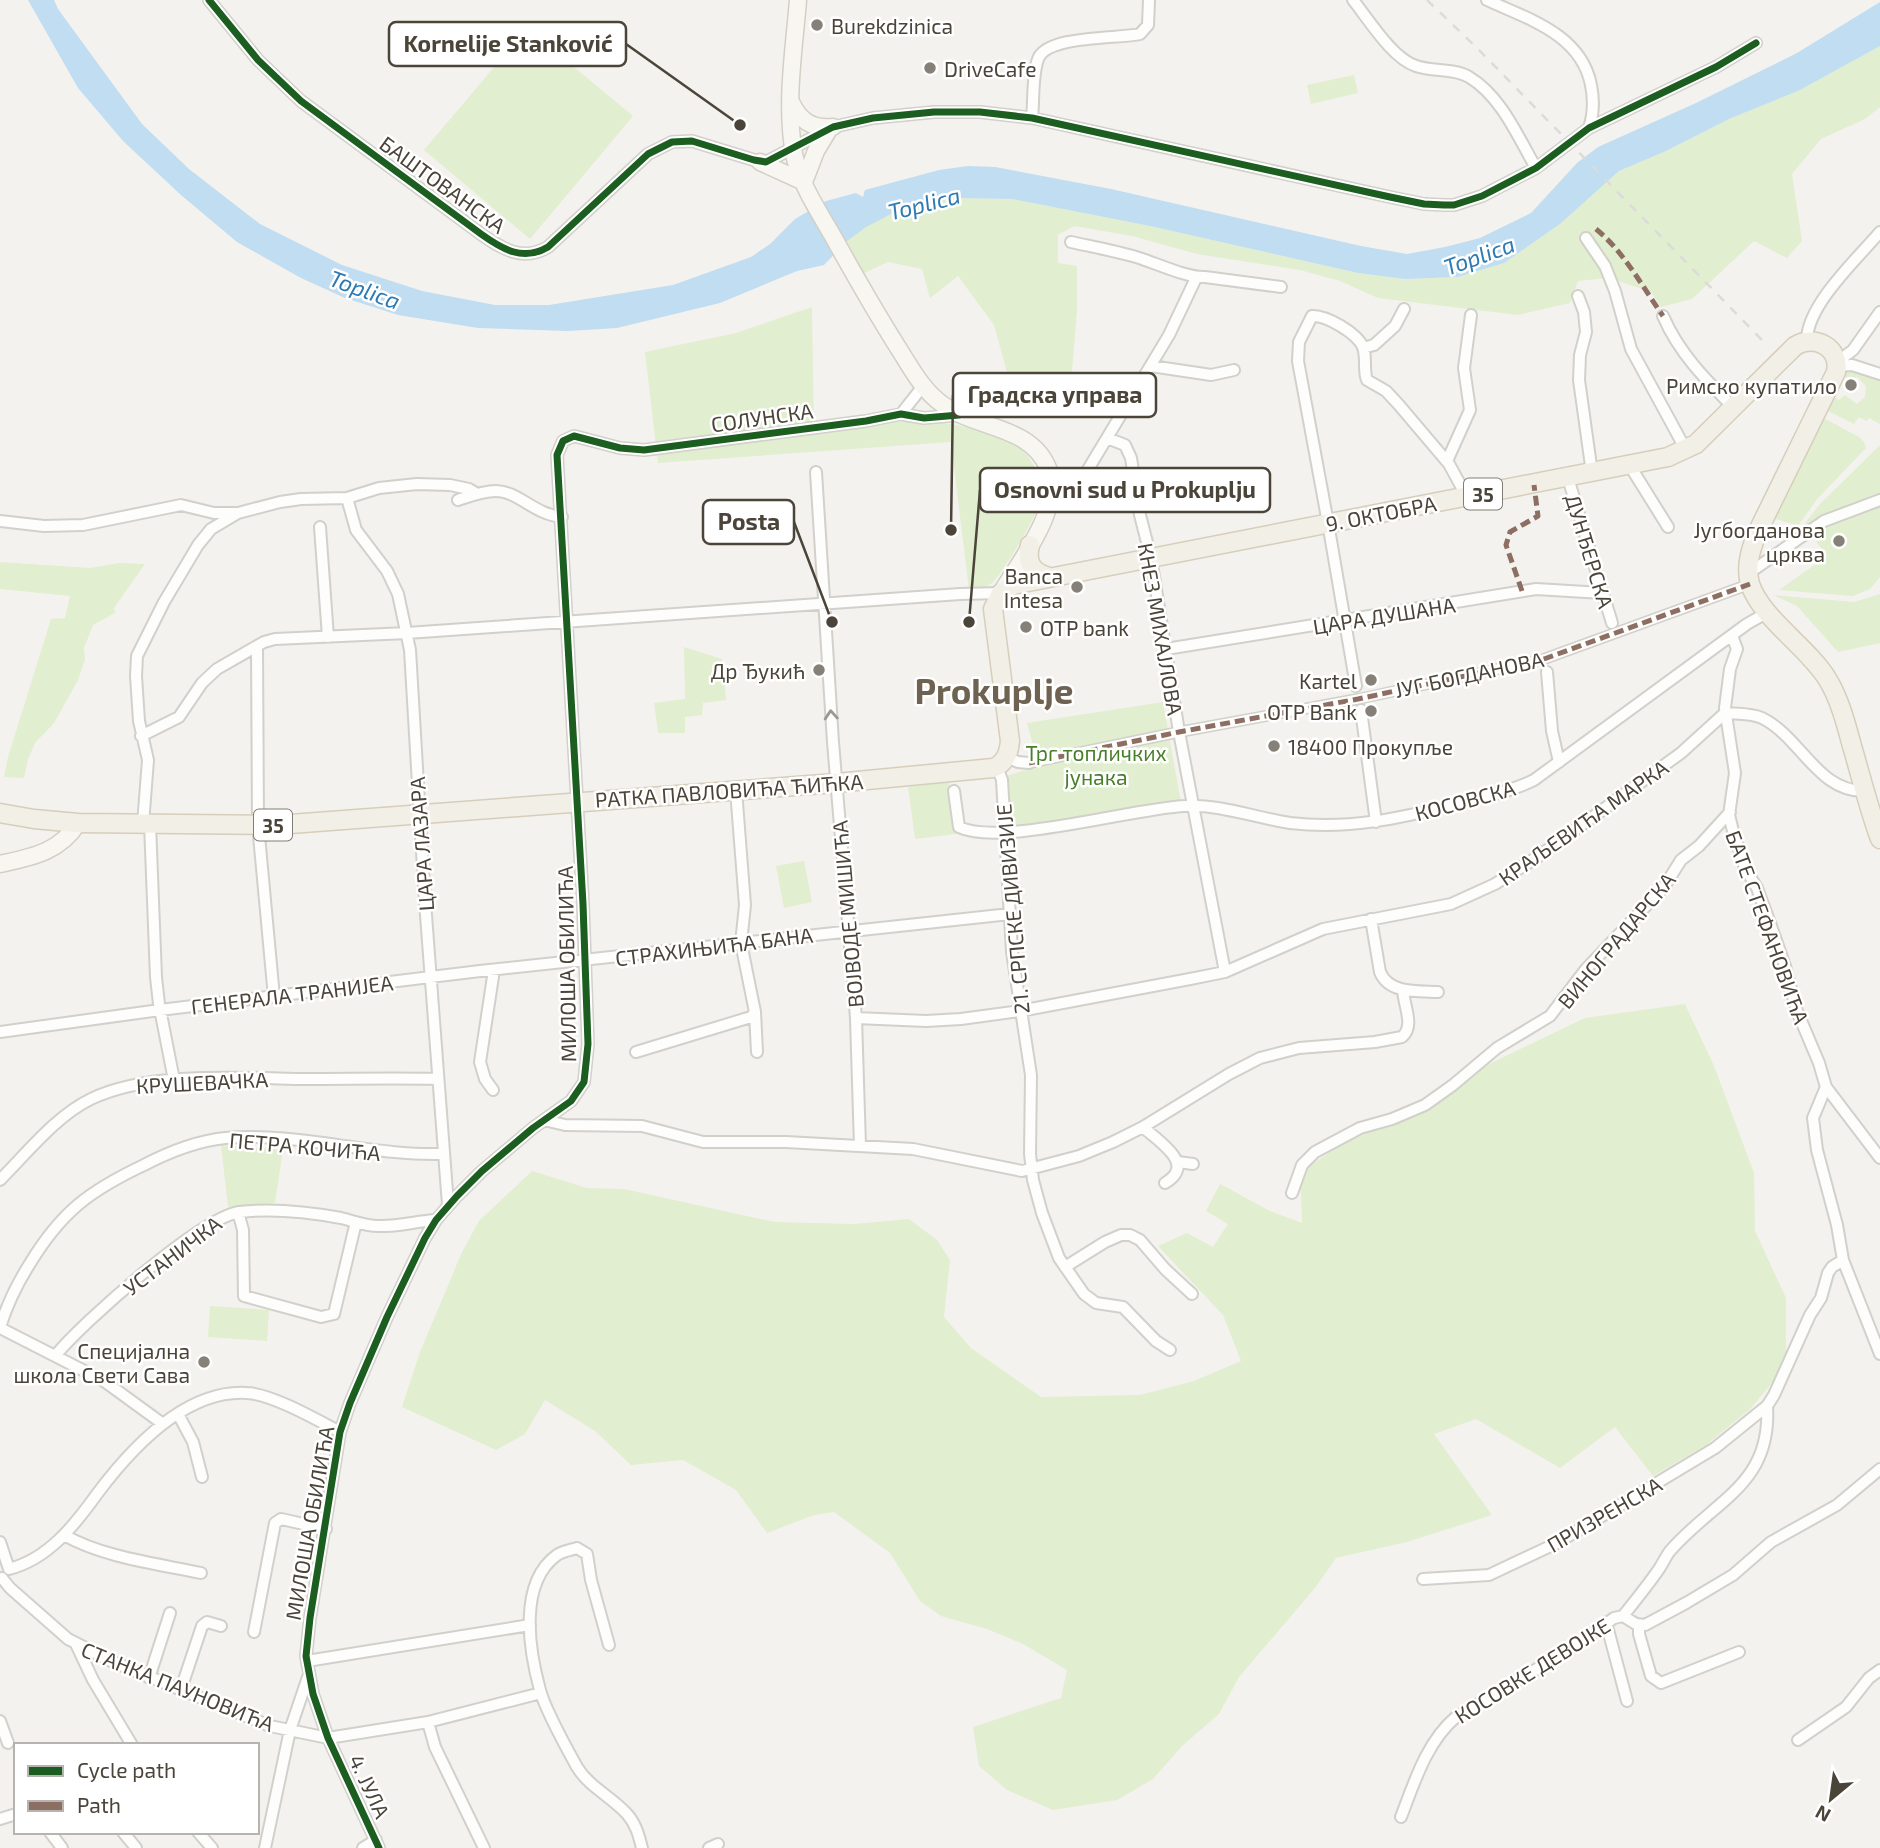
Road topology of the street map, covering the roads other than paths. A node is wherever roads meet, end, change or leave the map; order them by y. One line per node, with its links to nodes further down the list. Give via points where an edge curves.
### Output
1 (209, 0): 12 (street, БАШТОВАНСКА, via 253,54 301,101 472,228 514,253 548,247 648,154 672,142 692,141)
2 (798, 0): 7 (main road)
3 (1149, 0): 8 (street, via 1148,25 1140,34 1059,44 1042,52)
4 (1353, 0): 13 (street, via 1406,61 1460,73 1476,82 1510,121)
5 (1487, 0): 9 (street, via 1550,30 1578,53 1593,93)
6 (1756, 43): 9 (street)
7 (791, 102): 10 (main road, via 808,124); 11 (main road)
8 (1032, 118): 10 (street, via 934,112 873,118); 13 (street, via 1435,205 1454,205 1482,196)
9 (1589, 128): 13 (street)
10 (830, 129): 11 (street); 14 (main road, via 816,151)
11 (793, 146): 12 (street, via 773,160); 14 (main road)
12 (760, 162): 14 (main road)
13 (1535, 168)
14 (805, 184): 31 (main road, via 862,289)
15 (1880, 232): 25 (street, via 1814,312)
16 (1586, 238): 37 (street, via 1605,266 1631,349)
17 (1071, 242): 18 (street)
18 (1196, 278): 19 (street); 28 (street)
19 (1281, 287)
20 (1578, 296): 41 (street, ДУНЂЕРСКА, via 1586,332 1579,380)
21 (1404, 309): 26 (street, via 1395,326 1374,345)
22 (1880, 312): 27 (street)
23 (1471, 315): 38 (street, via 1464,368 1470,410)
24 (1663, 316): 32 (street, via 1684,354)
25 (1807, 340): 27 (main road, via 1826,346); 32 (main road, 9. ОКТОБРА / 35)
26 (1363, 348): 38 (street, via 1367,380 1392,397); 52 (street, via 1349,333 1317,316 1309,319 1300,337 1298,362)
27 (1838, 364): 30 (street); 58 (main road, via 1758,531 1749,559)
28 (1151, 366): 29 (street, via 1211,375); 36 (street)
29 (1234, 370)
30 (1880, 374)
31 (923, 386): 33 (street); 34 (main road)
32 (1733, 407): 37 (main road, 9. ОКТОБРА / 35)
33 (901, 414): 34 (street, СОЛУНСКА); 35 (street, СОЛУНСКА, via 644,450)
34 (959, 415): 43 (main road, via 1027,442 1043,458)
35 (570, 437): 50 (street, МИЛОША ОБИЛИЋА, via 557,455)
36 (1107, 438): 43 (street, via 1079,481); 56 (street, КНЕЗ МИХАЈЛОВА, via 1125,445 1129,452)
37 (1686, 450): 39 (main road, 9. ОКТОБРА / 35)
38 (1447, 461): 45 (street)
39 (1630, 466): 41 (main road, 9. ОКТОБРА / 35); 54 (street)
40 (816, 472): 61 (street, ВОЈВОДЕ МИШИЋА)
41 (1592, 473): 42 (main road, 9. ОКТОБРА / 35)
42 (1568, 478): 45 (main road, 9. ОКТОБРА / 35); 60 (street, ДУНЂЕРСКА)
43 (1052, 489): 55 (main road, via 1049,510)
44 (477, 495): 46 (street, via 450,485 416,484); 47 (street); 50 (street, via 504,492 541,513)
45 (1467, 497): 52 (main road, 9. ОКТОБРА / 35)
46 (347, 498): 49 (street, via 301,499); 66 (street, ЦАРА ЛАЗАРА, via 356,530 398,594)
47 (458, 500)
48 (1880, 500): 58 (street, via 1824,521)
49 (238, 513): 51 (street, via 181,505 83,526); 76 (street, via 211,529 198,545 139,652 136,676)
50 (562, 517): 64 (street, МИЛОША ОБИЛИЋА)
51 (0, 521)
52 (1328, 523): 56 (main road, 9. ОКТОБРА / 35); 63 (street)
53 (320, 527): 68 (street)
54 (1668, 527)
55 (1030, 545): 57 (main road, via 1030,566); 59 (main road)
56 (1151, 558): 57 (main road, 9. ОКТОБРА / 35); 70 (street, КНЕЗ МИХАЈЛОВА)
57 (1049, 577): 59 (main road, 9. ОКТОБРА / 35, via 1013,585)
58 (1750, 578): 62 (main road); 75 (street, ЈУГ БОГДАНОВА, via 1545,659)
59 (1001, 593): 61 (street); 77 (main road, 21. СРПСКЕ ДИВИЗИЈЕ, via 993,613 1010,734)
60 (1602, 593): 63 (street, ЦАРА ДУШАНА, via 1544,588); 65 (street, ДУНЂЕРСКА)
61 (826, 604): 64 (street); 80 (street, ВОЈВОДЕ МИШИЋА, one-way to 61)
62 (1768, 612): 67 (street, КОСОВСКА); 83 (main road, via 1830,682)
63 (1344, 620): 70 (street, ЦАРА ДУШАНА); 72 (street)
64 (568, 622): 66 (street); 84 (street, МИЛОША ОБИЛИЋА)
65 (1612, 623)
66 (407, 633): 68 (street); 88 (street, ЦАРА ЛАЗАРА)
67 (1732, 636): 74 (street, БАТЕ СТЕФАНОВИЋА, via 1737,649); 78 (street, КОСОВСКА)
68 (328, 637): 69 (street, via 275,639)
69 (257, 646): 76 (street, via 212,673 179,717); 92 (street)
70 (1166, 649): 75 (street, КНЕЗ МИХАЈЛОВА)
71 (1547, 672): 78 (street)
72 (1356, 686)
73 (1361, 710): 89 (street)
74 (1725, 713): 83 (street, via 1764,719 1841,788); 86 (street, БАТЕ СТЕФАНОВИЋА, via 1735,773); 97 (street, КРАЉЕВИЋА МАРКА, via 1681,753 1507,877 1451,904)
75 (1179, 732): 79 (street); 85 (street, КНЕЗ МИХАЈЛОВА)
76 (141, 736): 91 (street, via 148,767)
77 (1002, 762): 79 (street); 80 (main road, РАТКА ПАВЛОВИЋА ЋИЋКА / 35); 93 (street, 21. СРПСКЕ ДИВИЗИЈЕ)
78 (1559, 762): 89 (street, КОСОВСКА, via 1510,790)
79 (1029, 763)
80 (836, 783): 81 (main road, РАТКА ПАВЛОВИЋА ЋИЋКА / 35); 98 (street, ВОЈВОДЕ МИШИЋА)
81 (736, 790): 84 (main road, РАТКА ПАВЛОВИЋА ЋИЋКА / 35); 99 (street, via 745,905)
82 (954, 791): 93 (street, via 959,827)
83 (1866, 791): 94 (main road)
84 (578, 801): 88 (main road, РАТКА ПАВЛОВИЋА ЋИЋКА / 35); 100 (street, МИЛОША ОБИЛИЋА)
85 (1194, 806): 89 (street, КОСОВСКА, via 1302,824); 93 (street); 102 (street, КНЕЗ МИХАЈЛОВА)
86 (1730, 812): 116 (street, БАТЕ СТЕФАНОВИЋА, via 1745,868 1759,895); 128 (street, ВИНОГРАДАРСКА, via 1682,860 1664,887 1586,969 1550,1016 1497,1048 1425,1105 1360,1128 1315,1152 1302,1165)
87 (0, 813): 90 (main road, РАТКА ПАВЛОВИЋА ЋИЋКА / 35)
88 (420, 813): 92 (main road, РАТКА ПАВЛОВИЋА ЋИЋКА / 35); 103 (street, ЦАРА ЛАЗАРА)
89 (1376, 822)
90 (78, 823): 91 (main road, РАТКА ПАВЛОВИЋА ЋИЋКА / 35); 95 (main road, via 54,849)
91 (146, 824): 92 (main road, РАТКА ПАВЛОВИЋА ЋИЋКА / 35); 107 (street)
92 (258, 825): 106 (street)
93 (1005, 833): 96 (street, 21. СРПСКЕ ДИВИЗИЈЕ)
94 (1880, 839)
95 (0, 865)
96 (1010, 914): 98 (street, СТРАХИЊИЋА БАНА); 108 (street, 21. СРПСКЕ ДИВИЗИЈЕ)
97 (1371, 919): 102 (street, КРАЉЕВИЋА МАРКА, via 1313,933); 104 (street, via 1381,976)
98 (848, 931): 99 (street, СТРАХИЊИЋА БАНА); 110 (street, ВОЈВОДЕ МИШИЋА)
99 (741, 943): 100 (street, СТРАХИЊИЋА БАНА); 109 (street)
100 (584, 961): 101 (street, ГЕНЕРАЛА ТРАНИЈЕА); 118 (street, МИЛОША ОБИЛИЋА, via 586,1075 575,1098)
101 (494, 970): 103 (street, ГЕНЕРАЛА ТРАНИЈЕА); 117 (street, via 480,1062)
102 (1224, 972): 108 (street, КРАЉЕВИЋА МАРКА)
103 (430, 978): 106 (street, ГЕНЕРАЛА ТРАНИЈЕА); 114 (street, ЦАРА ЛАЗАРА)
104 (1403, 990): 105 (street); 119 (street, via 1410,1026 1402,1037 1299,1048 1261,1058)
105 (1438, 992)
106 (274, 997): 107 (street, ГЕНЕРАЛА ТРАНИЈЕА)
107 (160, 1010): 111 (street, ГЕНЕРАЛА ТРАНИЈЕА); 115 (street)
108 (1020, 1011): 110 (street, КРАЉЕВИЋА МАРКА, via 944,1021); 125 (street, 21. СРПСКЕ ДИВИЗИЈЕ, via 1031,1075)
109 (755, 1012): 112 (street); 113 (street)
110 (856, 1018): 120 (street, ВОЈВОДЕ МИШИЋА)
111 (0, 1032)
112 (636, 1052)
113 (757, 1052)
114 (438, 1079): 115 (street, КРУШЕВАЧКА); 121 (street, ЦАРА ЛАЗАРА)
115 (174, 1080): 126 (street, КРУШЕВАЧКА, via 141,1083 83,1103)
116 (1826, 1087): 122 (street, БАТЕ СТЕФАНОВИЋА); 133 (street, via 1812,1127)
117 (493, 1090)
118 (544, 1120): 120 (street, via 565,1125 642,1126 703,1142); 129 (street, МИЛОША ОБИЛИЋА)
119 (1143, 1127): 123 (street); 125 (street, via 1091,1152)
120 (860, 1146): 125 (street, via 923,1150 1006,1169)
121 (443, 1154): 129 (street, ЦАРА ЛАЗАРА); 136 (street, ПЕТРА КОЧИЋА, via 238,1138 175,1150 112,1181 66,1213 26,1270)
122 (1880, 1158)
123 (1178, 1162): 124 (street); 127 (street)
124 (1193, 1164)
125 (1033, 1169): 134 (street, 21. СРПСКЕ ДИВИЗИЈЕ, via 1048,1233)
126 (0, 1180)
127 (1165, 1183)
128 (1292, 1194)
129 (448, 1205): 131 (street, МИЛОША ОБИЛИЋА)
130 (238, 1212): 132 (street, УСТАНИЧКА, via 292,1211); 132 (street, via 243,1230 244,1296 321,1317 334,1314); 139 (street, УСТАНИЧКА, via 214,1221 160,1261)
131 (436, 1220): 132 (street, УСТАНИЧКА, via 376,1226); 143 (street, МИЛОША ОБИЛИЋА, via 387,1317)
132 (356, 1222)
133 (1843, 1260): 138 (street); 140 (street, ПРИЗРЕНСКА, via 1828,1273 1822,1298)
134 (1065, 1267): 135 (street, via 1105,1242 1130,1235); 137 (street, 21. СРПСКЕ ДИВИЗИЈЕ, via 1091,1301 1123,1307)
135 (1192, 1294)
136 (0, 1328): 139 (street)
137 (1170, 1350)
138 (1880, 1354)
139 (56, 1355): 142 (street, via 111,1385)
140 (1767, 1406): 151 (street, ПРИЗРЕНСКА, via 1715,1448 1557,1543 1489,1575); 153 (street, ПРИЗРЕНСКА, via 1763,1447 1752,1473 1670,1551)
141 (178, 1414): 142 (street); 143 (street, via 204,1400 247,1392); 145 (street, via 193,1442)
142 (163, 1424): 147 (street, via 122,1462)
143 (340, 1432): 146 (street, МИЛОША ОБИЛИЋА)
144 (1880, 1469): 156 (street, КОСОВКЕ ДЕВОЈКЕ, via 1837,1505 1772,1542 1733,1575 1649,1624)
145 (202, 1477)
146 (326, 1529): 158 (street, via 286,1519 275,1523); 162 (street, МИЛОША ОБИЛИЋА)
147 (64, 1535): 149 (street, via 106,1552); 150 (street)
148 (0, 1542): 150 (street)
149 (201, 1573)
150 (4, 1575): 159 (street, СТАНКА ПАУНОВИЋА, via 10,1588)
151 (1423, 1579)
152 (170, 1613): 165 (street)
153 (1623, 1616): 154 (street, КОСОВКЕ ДЕВОЈКЕ); 156 (street, КОСОВКЕ ДЕВОЈКЕ)
154 (1606, 1622): 168 (street); 176 (street, КОСОВКЕ ДЕВОЈКЕ, via 1567,1651 1452,1719 1428,1753)
155 (530, 1625): 160 (street, via 545,1567 559,1553 577,1548 587,1554); 162 (street); 167 (street)
156 (1639, 1625): 161 (street, via 1651,1676 1661,1683)
157 (221, 1626): 166 (street, via 207,1622 202,1626)
158 (254, 1632)
159 (76, 1644): 165 (street, СТАНКА ПАУНОВИЋА); 175 (street)
160 (609, 1645)
161 (1739, 1652)
162 (307, 1661): 164 (street, МИЛОША ОБИЛИЋА)
163 (1880, 1670): 173 (street, via 1846,1707)
164 (308, 1676): 171 (street); 172 (street, МИЛОША ОБИЛИЋА)
165 (149, 1678): 166 (street, СТАНКА ПАУНОВИЋА)
166 (181, 1689): 171 (street, СТАНКА ПАУНОВИЋА)
167 (541, 1693): 170 (street, СТАНКА ПАУНОВИЋА); 185 (street, via 578,1769 627,1814)
168 (1626, 1701)
169 (0, 1721): 174 (street)
170 (428, 1722): 172 (street, СТАНКА ПАУНОВИЋА); 184 (street, via 435,1747)
171 (290, 1730): 172 (street, СТАНКА ПАУНОВИЋА); 182 (street)
172 (328, 1738): 179 (street, 4. ЈУЛА)
173 (1798, 1741)
174 (8, 1743)
175 (131, 1743)
176 (1401, 1817)
177 (125, 1834): 180 (street)
178 (200, 1834): 181 (street)
179 (378, 1844): 183 (street)
180 (136, 1848)
181 (212, 1848)
182 (265, 1848)
183 (363, 1848)
184 (484, 1848)
185 (642, 1848)

